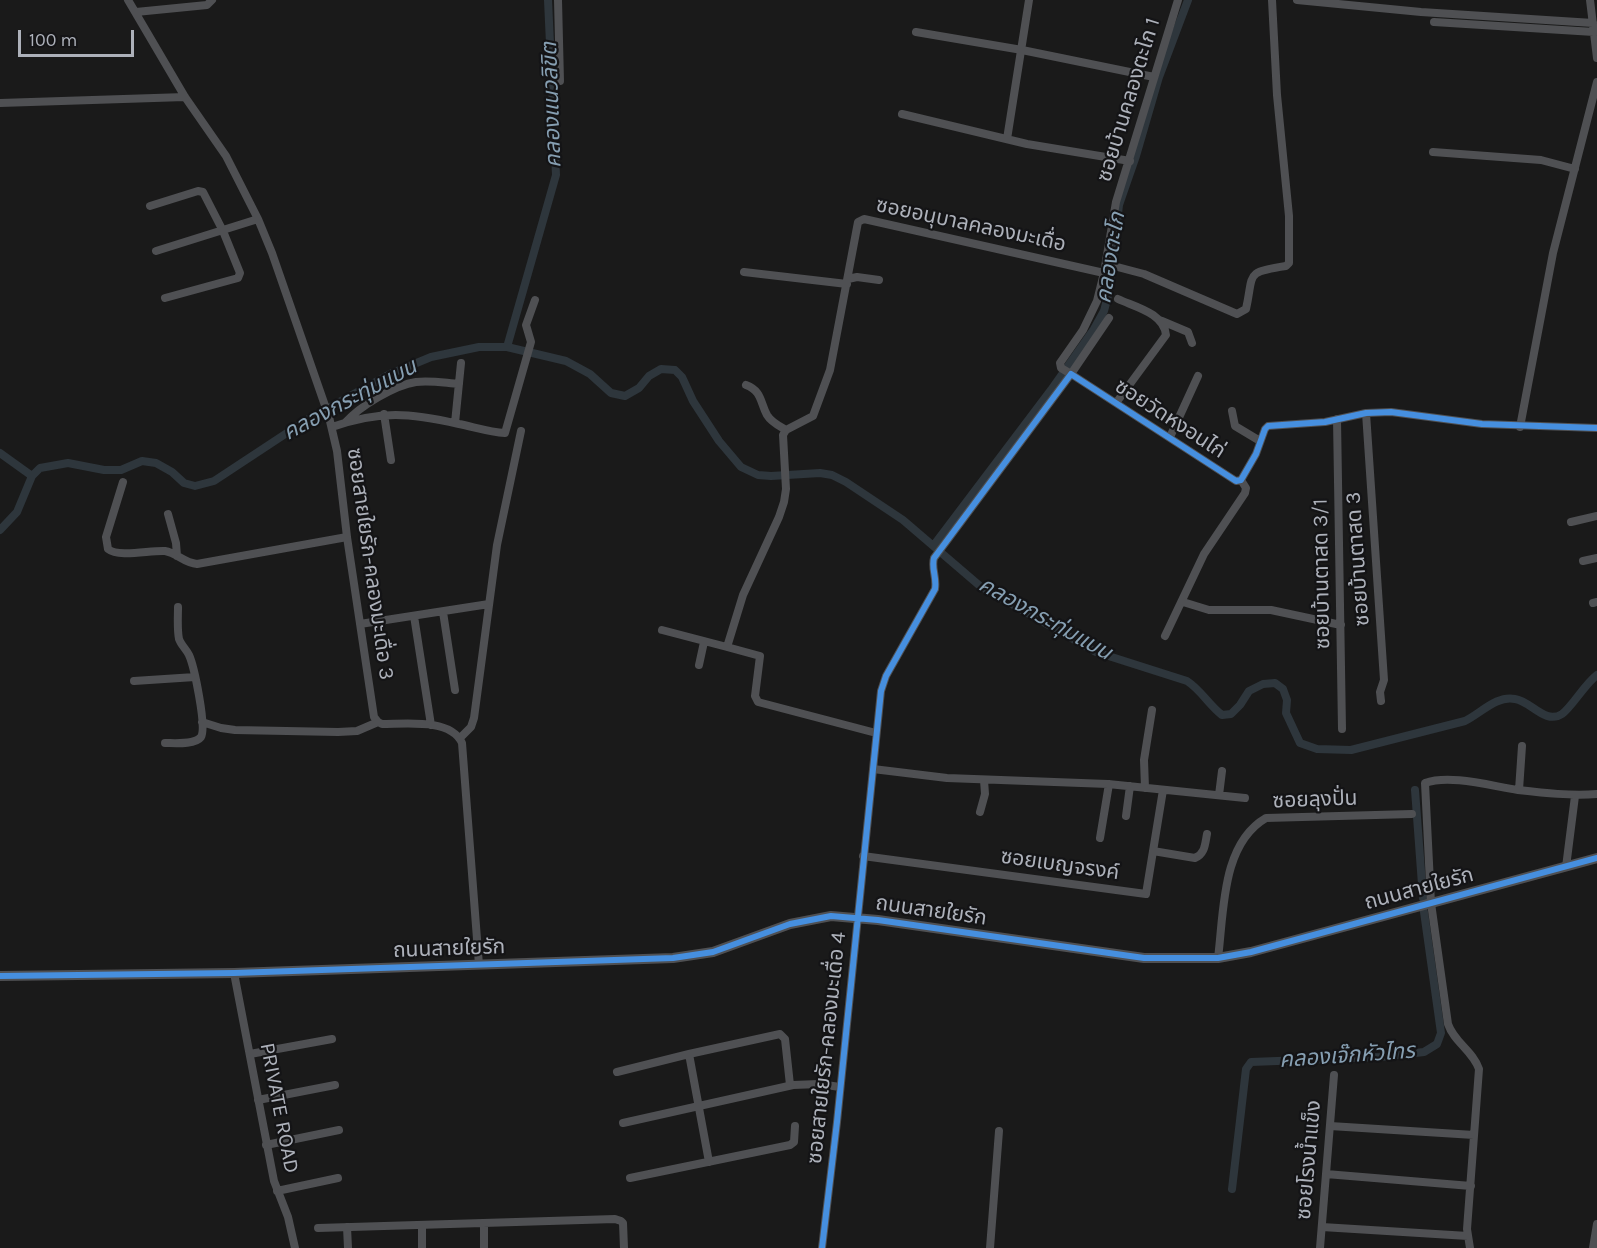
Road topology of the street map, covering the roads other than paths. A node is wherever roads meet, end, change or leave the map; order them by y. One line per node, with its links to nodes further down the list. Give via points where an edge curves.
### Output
1 (128, 0): 9 (street, ซอยสายใยรัก-คลองมะเดื่อ 3)
2 (212, 0): 9 (street, via 207,5)
3 (558, 0): 18 (street)
4 (1029, 0): 15 (street)
5 (1178, 0): 17 (street, ซอยบ้านคลองตะโก 1)
6 (1272, 0): 31 (street, via 1289,262 1257,273 1249,281 1246,309 1237,314 1144,274)
7 (1297, 0): 10 (street)
8 (1590, 0): 13 (street)
9 (136, 12): 20 (street, ซอยสายใยรัก-คลองมะเดื่อ 3)
10 (1475, 15): 12 (street); 13 (street)
11 (1434, 22): 12 (street)
12 (1475, 25): 13 (street)
13 (1593, 27): 16 (street)
14 (916, 32): 15 (street)
15 (1022, 50): 17 (street); 23 (street)
16 (1597, 58)
17 (1155, 77): 25 (street, ซอยบ้านคลองตะโก 1)
18 (560, 81)
19 (1597, 82): 26 (street)
20 (185, 97): 21 (street); 28 (street, ซอยสายใยรัก-คลองมะเดื่อ 3, via 226,156)
21 (0, 103)
22 (902, 114): 23 (street)
23 (1006, 139): 25 (street)
24 (1433, 152): 26 (street, via 1541,160)
25 (1130, 161): 31 (street, ซอยบ้านคลองตะโก 1, via 1116,202)
26 (1575, 169): 54 (street, via 1553,253)
27 (150, 206): 29 (street, via 203,192)
28 (258, 219): 29 (street); 53 (street, ซอยสายใยรัก-คลองมะเดื่อ 3)
29 (223, 231): 30 (street); 35 (street, via 240,273 238,278)
30 (156, 251)
31 (1109, 267): 34 (street, ซอยอนุบาลคลองมะเดื่อ, via 864,219 858,222); 42 (street, ซอยบ้านคลองตะโก 1, via 1083,330 1060,363)
32 (744, 272): 34 (street)
33 (879, 280): 34 (street, via 856,277)
34 (848, 282): 56 (street, ซอยอนุบาลคลองมะเดื่อ, via 831,370 819,404 813,416)
35 (165, 298)
36 (1118, 299): 39 (street)
37 (536, 300): 52 (street, via 526,325 531,342 505,433)
38 (1109, 318): 42 (street)
39 (1162, 321): 40 (street, via 1191,334); 46 (street, via 1166,335)
40 (1192, 343)
41 (461, 363): 44 (street)
42 (1067, 372): 46 (street, ซอยวัดหงอนไก่); 91 (street, ซอยสายใยรัก-คลองมะเดื่อ 4, via 934,558 934,589 886,675)
43 (1198, 376): 58 (street)
44 (459, 384): 51 (street, via 413,382 380,397); 52 (street)
45 (746, 386): 56 (street, via 762,397 767,416)
46 (1116, 403): 58 (street, ซอยวัดหงอนไก่)
47 (1232, 411): 59 (street, via 1235,426)
48 (1366, 413): 50 (street, ซอยวัดหงอนไก่); 54 (street, ซอยวัดหงอนไก่); 85 (street, ซอยบ้านตาสด 3, via 1384,680)
49 (384, 414): 51 (street); 52 (street, via 408,414); 60 (street)
50 (1337, 419): 59 (street, ซอยวัดหงอนไก่, via 1268,426); 76 (street, ซอยบ้านตาสด 3/1)
51 (346, 422): 53 (street)
52 (455, 423)
53 (332, 427): 66 (street, ซอยสายใยรัก-คลองมะเดื่อ 3)
54 (1520, 427): 55 (street, ซอยวัดหงอนไก่)
55 (1597, 428)
56 (786, 430): 80 (street, via 782,440 786,489 779,517 743,595)
57 (522, 431): 71 (street, via 497,545)
58 (1170, 437): 61 (street, ซอยวัดหงอนไก่, via 1236,481)
59 (1260, 441): 61 (street, ซอยวัดหงอนไก่)
60 (391, 460)
61 (1241, 480): 70 (street, via 1245,493 1204,554)
62 (123, 482): 67 (street, via 106,537 108,549 116,553 165,551)
63 (168, 514): 67 (street)
64 (1597, 516): 65 (street)
65 (1571, 522)
66 (347, 537): 67 (street, via 196,564); 75 (street, ซอยสายใยรัก-คลองมะเดื่อ 3)
67 (177, 556)
68 (1597, 558): 69 (street)
69 (1583, 561)
70 (1183, 602): 76 (street, via 1209,610 1271,610); 78 (street)
71 (489, 604): 73 (street); 92 (street, via 474,718)
72 (178, 607): 82 (street, via 178,637)
73 (443, 612): 74 (street); 84 (street)
74 (414, 616): 75 (street); 89 (street)
75 (360, 624): 88 (street, ซอยสายใยรัก-คลองมะเดื่อ 3)
76 (1341, 625): 90 (street, ซอยบ้านตาสด 3/1)
77 (662, 630): 79 (street)
78 (1165, 636)
79 (704, 642): 80 (street); 81 (street)
80 (727, 647): 91 (street, via 760,656 755,696 758,702)
81 (699, 664)
82 (195, 677): 83 (street); 87 (street)
83 (134, 681)
84 (455, 690)
85 (1381, 701)
86 (1152, 710): 100 (street, via 1144,760)
87 (202, 722): 88 (street, via 235,730 338,732 357,731); 93 (street, via 202,734 195,741)
88 (378, 722): 89 (street)
89 (431, 725): 92 (street, via 447,728)
90 (1342, 729)
91 (876, 733): 95 (street, ซอยสายใยรัก-คลองมะเดื่อ 4)
92 (460, 738): 119 (street)
93 (165, 743)
94 (1522, 747): 102 (street)
95 (873, 769): 97 (street); 113 (street, ซอยสายใยรัก-คลองมะเดื่อ 4)
96 (1222, 771): 104 (street)
97 (984, 780): 98 (street); 107 (street)
98 (1109, 784): 99 (street); 111 (street)
99 (1130, 786): 100 (street); 109 (street)
100 (1145, 788): 101 (street)
101 (1163, 790): 104 (street); 112 (street, ซอยเบญจรงค์)
102 (1519, 790): 105 (street); 116 (street, via 1464,781 1425,783)
103 (1597, 794): 105 (street)
104 (1219, 795): 106 (street)
105 (1575, 796): 115 (street)
106 (1245, 798)
107 (980, 812)
108 (1412, 814): 118 (street, ซอยลุงปั่น, via 1266,818 1255,824 1246,833 1232,862)
109 (1126, 816)
110 (1207, 834): 112 (street, via 1204,850 1195,858)
111 (1100, 838)
112 (1154, 851): 113 (street, ซอยเบญจรงค์, via 1144,894)
113 (863, 856): 117 (street, ซอยสายใยรัก-คลองมะเดื่อ 4)
114 (1597, 858): 115 (street, ถนนสายใยรัก)
115 (1566, 867): 116 (street, ถนนสายใยรัก)
116 (1431, 903): 118 (street, ถนนสายใยรัก); 137 (street, via 1448,1024 1479,1069)
117 (857, 918): 118 (street, ถนนสายใยรัก, via 1144,958); 119 (street, ถนนสายใยรัก, via 831,916 790,924 693,956); 129 (street, ซอยสายใยรัก-คลองมะเดื่อ 4)
118 (1218, 958)
119 (479, 965): 120 (street, ถนนสายใยรัก)
120 (234, 973): 121 (street, ถนนสายใยรัก); 123 (street, PRIVATE ROAD)
121 (0, 976)
122 (332, 1039): 123 (street)
123 (250, 1054): 130 (street, PRIVATE ROAD)
124 (689, 1054): 125 (street); 128 (street, via 780,1034 785,1039); 131 (street)
125 (617, 1072)
126 (1334, 1075): 134 (street, ซอยโรงน้ำแข็ง)
127 (335, 1085): 130 (street)
128 (790, 1085): 129 (street); 131 (street)
129 (840, 1087): 157 (street, ซอยสายใยรัก-คลองมะเดื่อ 4)
130 (258, 1100): 138 (street, PRIVATE ROAD)
131 (700, 1106): 132 (street); 139 (street)
132 (622, 1123)
133 (795, 1126): 139 (street, via 794,1142 790,1145)
134 (1330, 1126): 137 (street); 140 (street, ซอยโรงน้ำแข็ง)
135 (339, 1130): 138 (street)
136 (999, 1131): 158 (street)
137 (1474, 1135): 143 (street)
138 (266, 1145): 144 (street, PRIVATE ROAD)
139 (709, 1162): 142 (street)
140 (1326, 1174): 143 (street); 149 (street, ซอยโรงน้ำแข็ง)
141 (338, 1178): 144 (street)
142 (630, 1178)
143 (1471, 1186): 151 (street)
144 (277, 1191): 152 (street, PRIVATE ROAD)
145 (484, 1223): 146 (street); 155 (street); 156 (street, via 619,1220 623,1223)
146 (422, 1224): 148 (street); 154 (street)
147 (1597, 1224): 161 (street)
148 (347, 1227): 150 (street); 153 (street)
149 (1322, 1227): 151 (street); 159 (street, ซอยโรงน้ำแข็ง)
150 (318, 1228)
151 (1468, 1236): 160 (street)
152 (295, 1248)
153 (348, 1248)
154 (422, 1248)
155 (484, 1248)
156 (624, 1248)
157 (822, 1248)
158 (990, 1248)
159 (1320, 1248)
160 (1470, 1248)
161 (1593, 1248)

